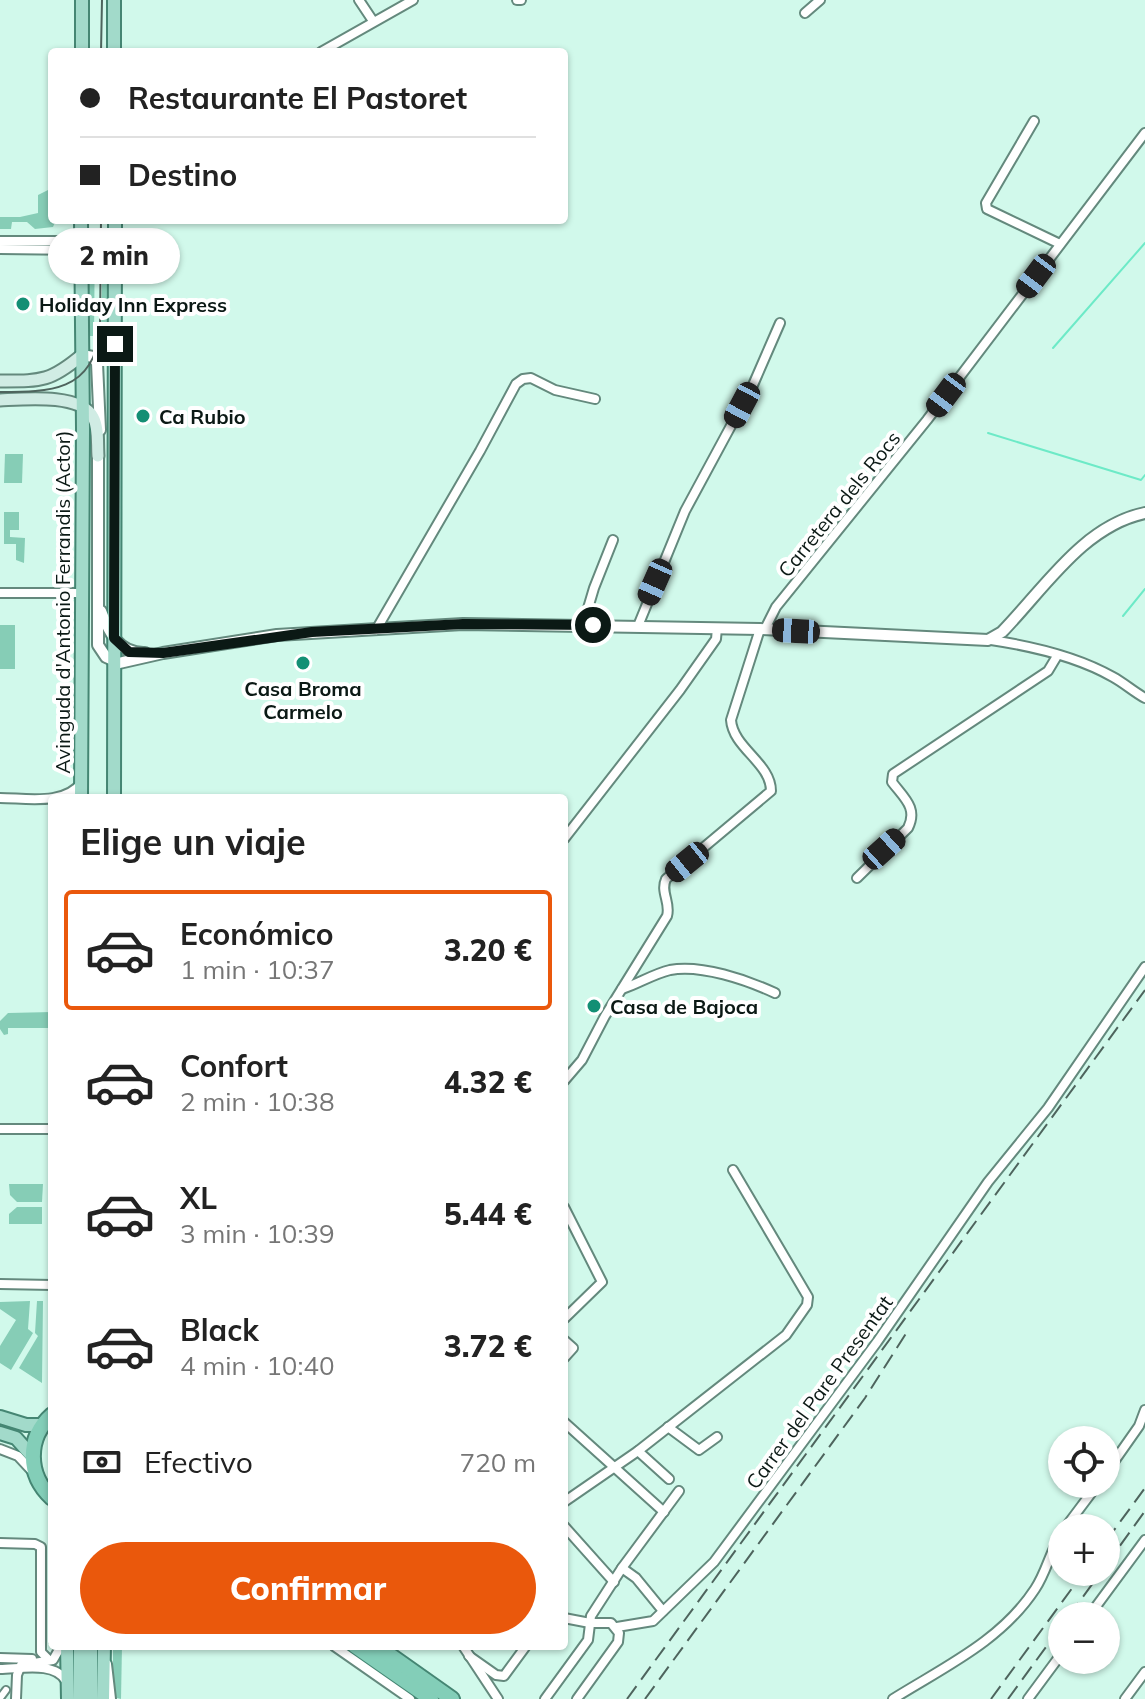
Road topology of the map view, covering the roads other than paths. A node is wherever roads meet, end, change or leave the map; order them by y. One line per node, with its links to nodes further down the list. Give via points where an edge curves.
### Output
1 (82, 0): 8 (main road)
2 (114, 0): 9 (main road)
3 (359, 0): 7 (street)
4 (413, 0): 7 (street)
5 (820, 0): 6 (street)
6 (805, 13)
7 (373, 21): 10 (street)
8 (82, 48)
9 (114, 48)
10 (328, 48)
11 (1034, 121): 16 (street, via 987,209)
12 (1145, 133): 16 (street, Carretera dels Rocs)
13 (81, 224): 17 (main road, Avinguda d'Antonio Ferrandis (Actor))
14 (115, 224): 36 (main road, Avinguda d'Antonio Ferrandis (Actor))
15 (0, 241): 17 (street)
16 (1060, 244): 34 (street, Carretera dels Rocs)
17 (81, 245): 18 (street); 20 (main road, Avinguda d'Antonio Ferrandis (Actor))
18 (0, 249)
19 (780, 323): 32 (street, via 685,511)
20 (82, 355): 21 (main road, via 48,379); 24 (main road, Avinguda d'Antonio Ferrandis (Actor)); 25 (street, Avinguda d'Antonio Ferrandis (Actor), via 93,357 98,370)
21 (0, 381)
22 (595, 399): 35 (street, via 531,378 516,384)
23 (0, 400): 24 (main road)
24 (82, 406): 25 (main road, Avinguda d'Antonio Ferrandis (Actor), via 96,427); 30 (main road, Avinguda d'Antonio Ferrandis (Actor))
25 (98, 456): 28 (street, Avinguda d'Antonio Ferrandis (Actor))
26 (1145, 513): 37 (street, via 1088,540)
27 (613, 540): 31 (street)
28 (98, 592): 36 (street, Avinguda d'Antonio Ferrandis (Actor)); 40 (street, Avinguda d'Antonio Ferrandis (Actor), via 98,645)
29 (0, 593): 30 (street)
30 (83, 593): 42 (main road, Avinguda d'Antonio Ferrandis (Actor))
31 (583, 625): 32 (street); 35 (street)
32 (638, 626): 33 (street)
33 (717, 628): 34 (street); 48 (street, via 716,639 680,690)
34 (763, 629): 37 (street); 51 (street, Carretera dels Rocs, via 731,720 732,730 769,779 771,791 666,879 668,912)
35 (376, 630): 38 (street, via 277,635)
36 (114, 638): 38 (street, via 134,654); 40 (main road, Avinguda d'Antonio Ferrandis (Actor))
37 (991, 640): 39 (street)
38 (163, 653): 40 (street)
39 (1057, 656): 41 (street); 49 (street, via 1048,671 893,774 892,782 913,808 912,819)
40 (114, 662): 45 (main road, Avinguda d'Antonio Ferrandis (Actor))
41 (1144, 695)
42 (82, 782): 43 (street); 44 (main road, Avinguda d'Antonio Ferrandis (Actor))
43 (70, 794)
44 (81, 794)
45 (114, 794)
46 (0, 798): 47 (street)
47 (48, 798)
48 (568, 834)
49 (857, 878)
50 (1145, 967): 86 (street, Carrer del Pare Presentat, via 1056,1097 988,1182 714,1562)
51 (621, 989): 52 (street, via 679,969 730,975); 53 (street)
52 (775, 993)
53 (568, 1076)
54 (0, 1129): 55 (street)
55 (48, 1129)
56 (733, 1170): 65 (street, via 808,1297 807,1305 786,1335)
57 (568, 1215): 60 (street, via 602,1282)
58 (0, 1284): 59 (street)
59 (48, 1285)
60 (568, 1315)
61 (1145, 1410): 70 (street)
62 (0, 1414): 63 (main road, via 26,1425)
63 (48, 1420): 71 (highway)
64 (568, 1426): 72 (street)
65 (668, 1427): 67 (street, via 699,1450); 69 (street)
66 (0, 1433): 71 (main road, via 16,1438)
67 (717, 1437)
68 (0, 1449): 74 (street, via 22,1459)
69 (638, 1451): 72 (street); 73 (street)
70 (1120, 1454)
71 (32, 1456): 74 (highway)
72 (615, 1467): 77 (street); 78 (street)
73 (669, 1479)
74 (38, 1481): 76 (highway)
75 (679, 1491): 78 (street)
76 (48, 1493)
77 (568, 1499)
78 (664, 1512): 83 (street)
79 (568, 1530): 84 (street)
80 (1145, 1540): 85 (street)
81 (0, 1543): 103 (street, via 35,1544 41,1550 41,1652)
82 (1048, 1560): 122 (street, via 1043,1577 1008,1622)
83 (622, 1568): 84 (street); 86 (street)
84 (614, 1582): 88 (street)
85 (1099, 1602)
86 (663, 1611): 89 (street, Carrer del Pare Presentat, via 653,1621)
87 (568, 1619): 88 (street, Carrer del Pare Presentat)
88 (590, 1623): 89 (street, Carrer del Pare Presentat); 120 (street, via 588,1640)
89 (617, 1627): 121 (street, via 618,1642)
90 (60, 1650): 103 (street)
91 (64, 1650): 109 (main road)
92 (80, 1650): 112 (main road)
93 (91, 1650): 113 (main road)
94 (104, 1650): 114 (main road)
95 (104, 1650): 115 (street)
96 (340, 1650): 116 (street)
97 (361, 1650): 117 (highway)
98 (383, 1650): 118 (highway)
99 (465, 1650): 101 (street)
100 (523, 1650): 101 (street, via 507,1674 496,1675)
101 (469, 1656): 119 (street)
102 (0, 1658): 103 (street)
103 (50, 1659): 105 (street)
104 (0, 1669): 105 (street)
105 (18, 1669): 109 (street, via 54,1670 62,1675); 111 (street)
106 (1048, 1672): 123 (street)
107 (1145, 1672): 124 (street)
108 (6, 1690): 110 (street)
109 (68, 1693)
110 (0, 1698)
111 (16, 1699)
112 (80, 1699)
113 (91, 1699)
114 (103, 1699)
115 (111, 1699)
116 (410, 1699)
117 (431, 1699)
118 (452, 1699)
119 (498, 1699)
120 (545, 1699)
121 (577, 1699)
122 (893, 1699)
123 (1028, 1699)
124 (1125, 1699)

